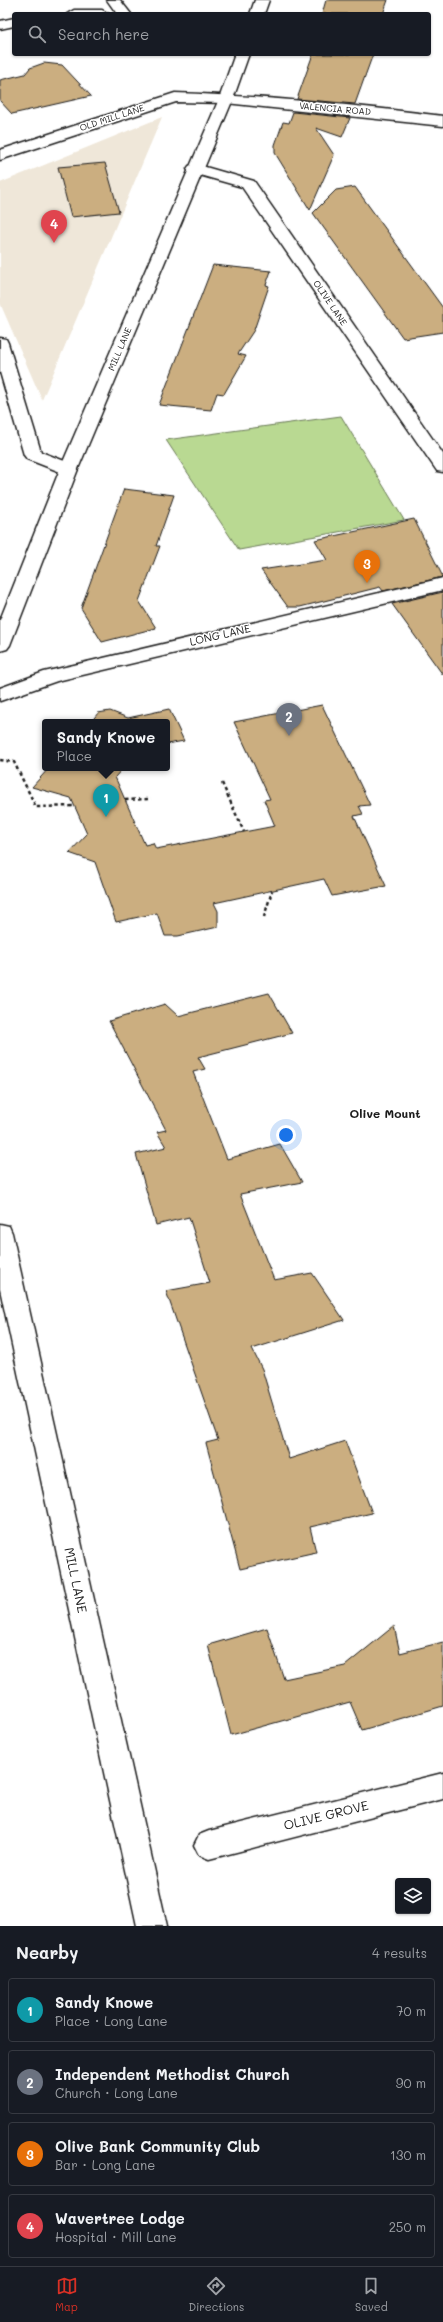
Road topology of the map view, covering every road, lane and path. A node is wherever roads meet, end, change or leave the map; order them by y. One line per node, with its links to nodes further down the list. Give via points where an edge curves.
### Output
1 (113, 0): 3 (lane)
2 (262, 0): 4 (street)
3 (122, 12)
4 (258, 12)
5 (12, 22): 6 (lane)
6 (0, 25)
7 (241, 56): 8 (street, MILL LANE)
8 (226, 99): 9 (street, VALENCIA ROAD); 10 (street, OLD MILL LANE, via 175,97); 11 (street, MILL LANE)
9 (443, 121)
10 (3, 149)
11 (195, 169): 13 (street, OLIVE LANE, via 248,184); 14 (street, MILL LANE)
12 (0, 344): 14 (street, via 33,454)
13 (443, 468)
14 (69, 469): 16 (street, MILL LANE)
15 (443, 584): 17 (street, LONG LANE, via 51,676)
16 (0, 645)
17 (0, 696)
18 (0, 760): 22 (path, via 14,762 36,807)
19 (222, 783): 23 (path)
20 (151, 799): 21 (path)
21 (125, 800)
22 (75, 806)
23 (244, 832)
24 (272, 891): 25 (path)
25 (264, 917)
26 (0, 1233): 29 (street, MILL LANE)
27 (443, 1786): 28 (street, OLIVE GROVE)
28 (209, 1844)
29 (152, 1926)

